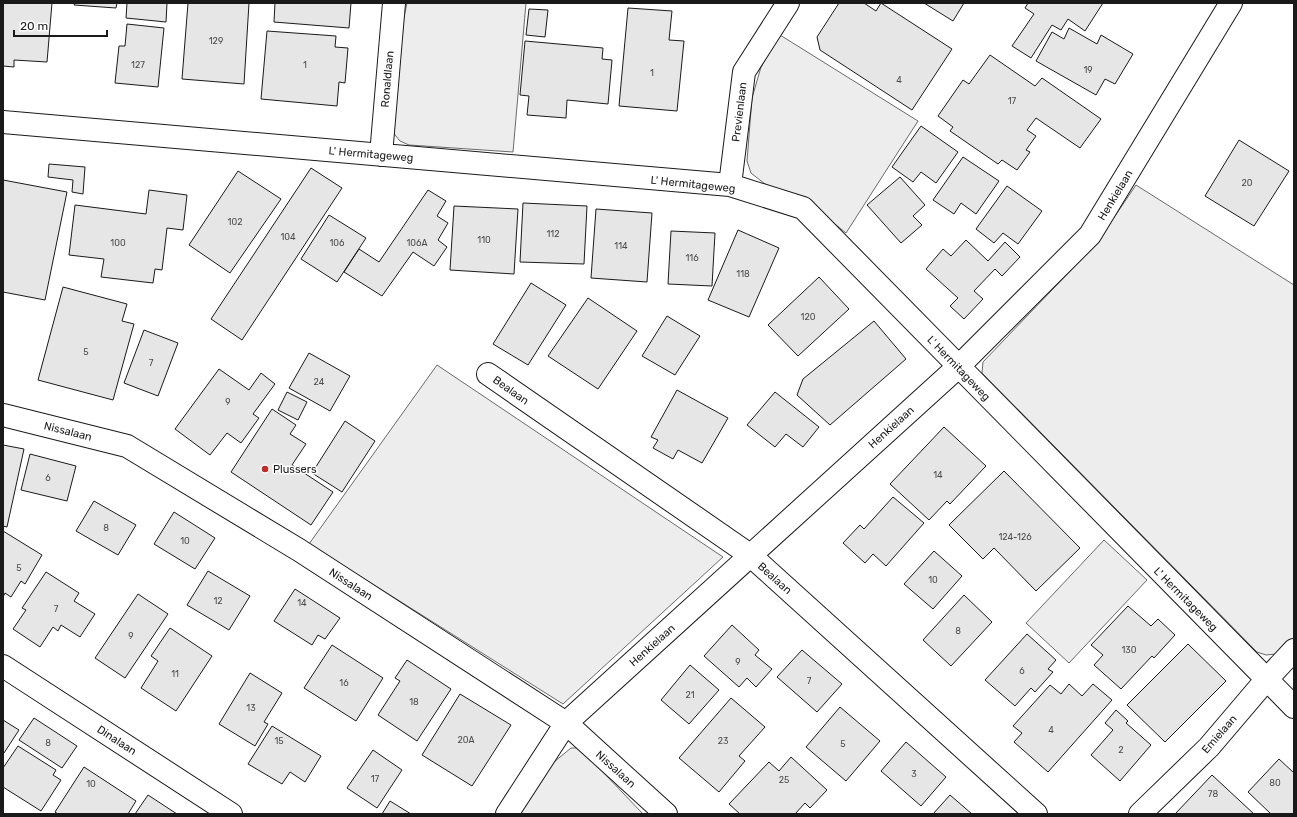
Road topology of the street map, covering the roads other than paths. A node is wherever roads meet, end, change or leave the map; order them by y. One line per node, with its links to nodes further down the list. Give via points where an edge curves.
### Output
1 (394, 3): 5 (street, Ronaldlaan)
2 (788, 3): 6 (street, Previenlaan, via 744,72)
3 (1231, 3): 7 (street, Henkielaan, via 1090,235)
4 (3, 122): 5 (street, L' Hermitageweg)
5 (381, 155): 6 (street, L' Hermitageweg)
6 (730, 185): 7 (street, L' Hermitageweg, via 803,208)
7 (958, 367): 10 (street, Henkielaan); 13 (street, L' Hermitageweg)
8 (488, 374): 10 (street, Bealaan)
9 (3, 415): 15 (street, Nissalaan, via 127,446 299,550)
10 (750, 555): 15 (street, Henkielaan); 19 (street, Bealaan)
11 (1294, 650): 13 (street, Emielaan)
12 (3, 666): 16 (street, Dinalaan)
13 (1266, 680): 14 (street, L' Hermitageweg); 20 (street, Emielaan, via 1210,747)
14 (1294, 707)
15 (566, 723): 17 (street, Henkielaan); 18 (street, Nissalaan)
16 (231, 814)
17 (507, 814)
18 (666, 814)
19 (1036, 814)
20 (1140, 814)

